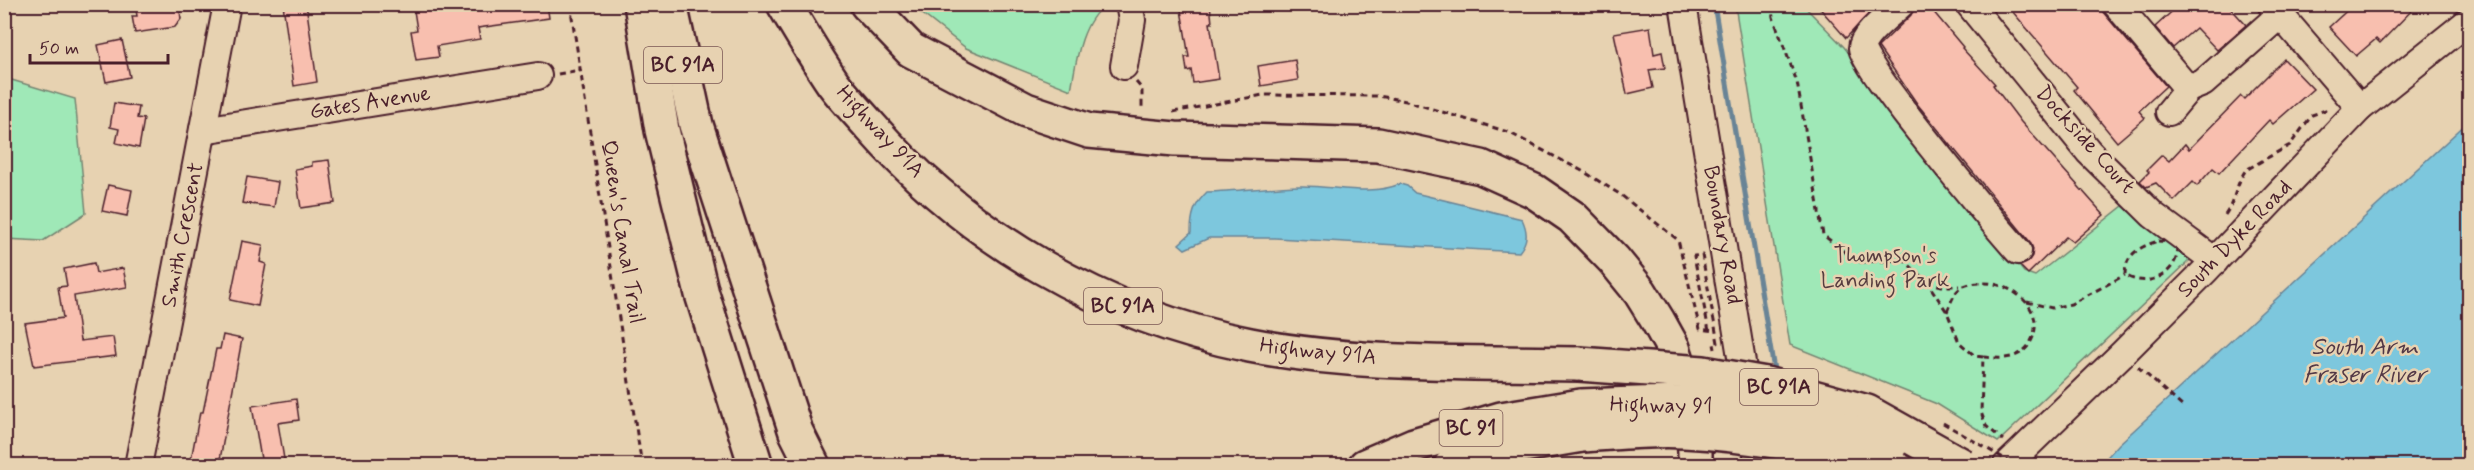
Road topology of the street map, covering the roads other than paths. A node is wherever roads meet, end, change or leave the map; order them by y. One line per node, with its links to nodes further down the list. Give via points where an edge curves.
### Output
1 (227, 4): 18 (street, Smith Crescent)
2 (641, 4): 24 (highway, via 662,130 702,294)
3 (670, 4): 25 (highway, BC 91A, via 696,125 796,432)
4 (784, 4): 32 (highway, Highway 91A / BC 91A, bridge, via 834,85 902,162 978,227 1062,279 1149,317 1250,345 1345,357 1579,364 1703,373 1766,384 1867,412)
5 (867, 4): 28 (highway, via 911,50 1026,110 1089,131 1175,139 1378,145 1481,167 1534,192 1572,217 1614,260 1658,321 1683,378)
6 (1129, 4): 13 (street, via 1132,20)
7 (1683, 4): 29 (street, Boundary Road)
8 (1901, 4): 19 (street, via 1867,36 1862,51 1947,166)
9 (1969, 4): 20 (street, Dockside Court, via 2089,152 2153,215)
10 (2116, 4): 15 (street)
11 (2275, 10): 15 (street, via 2203,84); 16 (street)
12 (2469, 20): 16 (street, South Dyke Road)
13 (1124, 66)
14 (538, 76): 18 (street, Gates Avenue)
15 (2188, 89): 17 (street)
16 (2360, 108): 20 (street, South Dyke Road)
17 (2169, 112)
18 (203, 130): 23 (street, Smith Crescent)
19 (2018, 251)
20 (2215, 261): 22 (street, South Dyke Road)
21 (1581, 420): 26 (highway, Highway 91 / BC 91, via 1501,419 1414,445); 27 (highway, Highway 91 / BC 91); 30 (highway, Highway 91 / BC 91, bridge, via 1752,437); 31 (highway, Highway 91 / BC 91, bridge, via 1696,404 1763,410 1860,434)
22 (2011, 460)
23 (138, 465)
24 (756, 465)
25 (813, 465)
26 (1365, 465)
27 (1451, 465)
28 (1695, 465)
29 (1759, 465)
30 (1865, 465)
31 (1958, 465)
32 (1963, 465)

